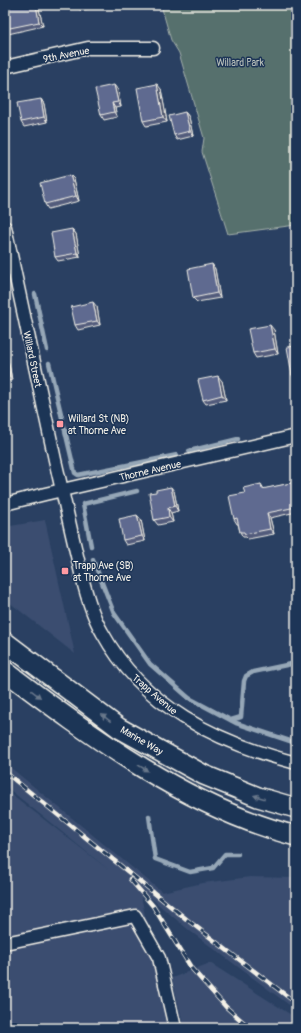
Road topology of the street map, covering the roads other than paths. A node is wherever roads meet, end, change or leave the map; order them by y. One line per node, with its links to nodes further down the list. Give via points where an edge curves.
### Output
1 (153, 48): 2 (street, 9th Avenue, via 88,48)
2 (5, 67)
3 (5, 227): 5 (street, Willard Street)
4 (296, 436): 5 (street, Thorne Avenue)
5 (62, 490): 6 (street, Thorne Avenue); 9 (street, Trapp Avenue, via 84,585 101,631 117,657 136,680 182,717 210,732 237,745)
6 (5, 504)
7 (5, 642): 10 (main road, Marine Way, one-way to 7, via 258,797 204,775 119,728)
8 (5, 671): 11 (main road, one-way to 11, via 60,713 168,784 267,828)
9 (296, 763)
10 (296, 808)
11 (296, 836)
12 (5, 943): 13 (street, via 135,916 159,958)
13 (175, 1028)

